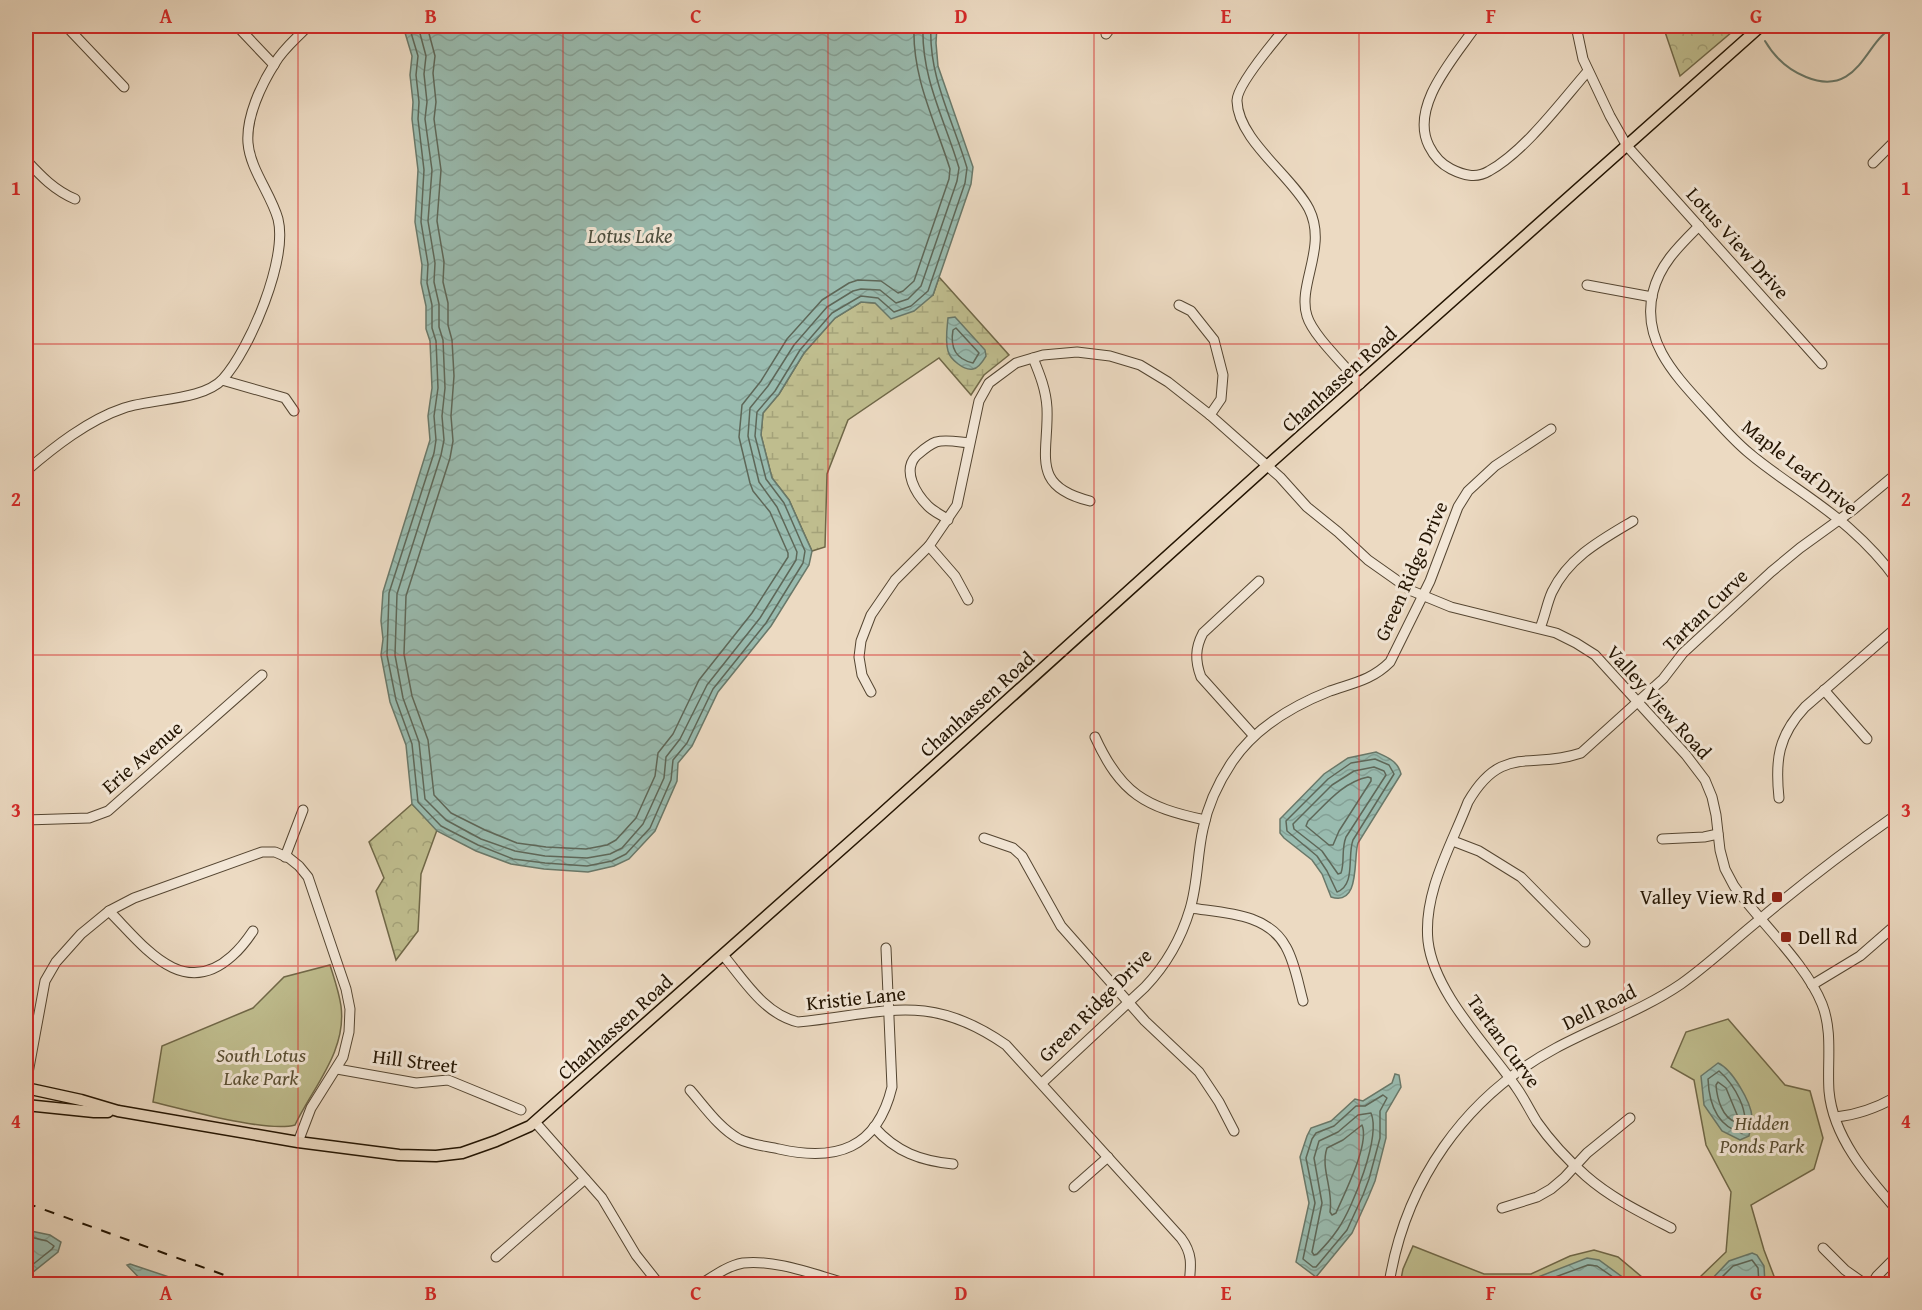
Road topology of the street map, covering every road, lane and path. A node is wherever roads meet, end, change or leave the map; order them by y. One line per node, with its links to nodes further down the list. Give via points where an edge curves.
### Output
1 (66, 26): 12 (street)
2 (237, 26): 10 (street)
3 (308, 26): 10 (street)
4 (1112, 26): 9 (street)
5 (1287, 26): 25 (street, via 1241,86 1236,99 1243,124 1309,208 1316,241 1306,313 1318,334)
6 (1476, 26): 11 (street, via 1432,91 1424,118 1424,136 1433,155 1462,174 1479,176 1500,165)
7 (1576, 26): 11 (street, Lotus View Drive)
8 (1761, 26): 14 (main road, Chanhassen Road)
9 (1106, 34)
10 (274, 65): 24 (street, via 260,90 250,121 248,144 278,222 277,260 257,321 244,349)
11 (1588, 71): 14 (street, Lotus View Drive)
12 (124, 87)
13 (1896, 140): 16 (street)
14 (1627, 146): 18 (street, Lotus View Drive); 25 (main road, Chanhassen Road)
15 (26, 160): 17 (street, via 47,182)
16 (1873, 163)
17 (75, 199)
18 (1699, 226): 20 (street, Maple Leaf Drive, via 1669,257); 23 (street, Lotus View Drive)
19 (1587, 285): 20 (street)
20 (1652, 297): 36 (street, Maple Leaf Drive, via 1652,329 1666,363 1678,378 1750,454)
21 (1179, 305): 27 (street, via 1191,311 1214,340 1223,375 1221,399)
22 (1033, 358): 27 (street, Valley View Road, via 1077,352 1140,365); 29 (street, Valley View Road, via 1016,363 989,383 979,401); 33 (street, via 1044,386 1047,473 1059,488)
23 (1822, 364)
24 (222, 380): 26 (street, via 285,398); 31 (street, via 201,393 123,408 103,417)
25 (1360, 384): 30 (main road, Chanhassen Road)
26 (294, 411)
27 (1210, 415): 30 (street, Valley View Road)
28 (1551, 429): 40 (street, Green Ridge Drive, via 1495,466 1468,491)
29 (969, 442): 34 (street, Valley View Road, via 957,505); 34 (street, via 934,442 912,460 912,484 929,507)
30 (1268, 465): 40 (street, Valley View Road, via 1307,507 1368,560); 68 (main road, Chanhassen Road)
31 (26, 471)
32 (1896, 474): 36 (street, Tartan Curve)
33 (1090, 501)
34 (948, 520): 37 (street, Valley View Road)
35 (1633, 520): 42 (street, via 1583,552 1570,565 1551,594)
36 (1838, 520): 38 (street, Maple Leaf Drive, via 1871,549); 47 (street, Tartan Curve, via 1771,572 1694,642)
37 (929, 546): 41 (street, via 955,576); 46 (street, Valley View Road, via 895,580 871,615 859,657)
38 (1896, 579)
39 (1259, 581): 49 (street, via 1203,633 1196,655 1201,677)
40 (1423, 596): 42 (street, Valley View Road, via 1451,607); 49 (street, Green Ridge Drive, via 1397,650 1381,671 1309,700)
41 (968, 600)
42 (1540, 628): 47 (street, Valley View Road, via 1595,655)
43 (1896, 628): 45 (street)
44 (262, 675): 54 (street, Erie Avenue, via 108,811 89,818)
45 (1824, 690): 50 (street); 51 (street, via 1785,733 1777,765)
46 (871, 692)
47 (1638, 701): 56 (street, Valley View Road, via 1705,780); 59 (street, Tartan Curve, via 1581,753 1517,761 1487,776 1468,802)
48 (1095, 736): 55 (street, via 1112,771 1125,786 1158,808)
49 (1254, 736): 55 (street, Green Ridge Drive, via 1217,787)
50 (1867, 739)
51 (1779, 798)
52 (303, 810): 60 (street)
53 (1896, 815): 63 (street, Dell Road)
54 (26, 820)
55 (1205, 820): 61 (street, Green Ridge Drive)
56 (1719, 834): 58 (street); 63 (street, Valley View Road, via 1725,869)
57 (984, 838): 71 (street, via 1013,848 1022,856 1061,926)
58 (1662, 839)
59 (1453, 841): 66 (street, via 1479,851 1521,877); 74 (street, Tartan Curve, via 1431,900 1428,940 1432,960 1450,997)
60 (285, 857): 62 (street, via 275,852 252,854); 73 (street, via 308,877 346,990 349,1032)
61 (1191, 908): 70 (street, via 1253,919 1272,930 1286,946); 71 (street, Green Ridge Drive, via 1171,955)
62 (109, 911): 65 (street, via 159,961 192,974 219,966 233,956); 76 (street, via 81,934 45,981)
63 (1760, 919): 69 (street, Valley View Road); 74 (street, Dell Road, via 1679,985 1555,1048)
64 (1891, 929): 69 (street, via 1860,956)
65 (253, 931)
66 (1585, 942)
67 (886, 948): 72 (street)
68 (723, 955): 72 (street, Kristie Lane, via 763,1002 785,1019 812,1021); 85 (main road, Chanhassen Road)
69 (1812, 985): 83 (street, Valley View Road, via 1826,1019 1829,1094)
70 (1303, 1001)
71 (1128, 1004): 75 (street, Green Ridge Drive); 87 (street, via 1199,1072)
72 (890, 1010): 75 (street, Kristie Lane, via 922,1010 966,1021 1006,1045); 86 (street, via 892,1088 889,1103)
73 (337, 1069): 81 (street, Hill Street, via 416,1083 448,1080); 88 (street, via 311,1108)
74 (1509, 1078): 91 (street, Tartan Curve, via 1538,1122); 104 (street, Dell Road, via 1471,1112 1429,1168 1404,1223)
75 (1042, 1083): 89 (street, Kristie Lane)
76 (26, 1084)
77 (26, 1089): 82 (main road, Chanhassen Road)
78 (690, 1090): 86 (street, via 720,1125 741,1139 797,1153 830,1154 845,1149)
79 (1896, 1097): 83 (street, via 1876,1107)
80 (26, 1105): 82 (main road, Chanhassen Road)
81 (520, 1110)
82 (118, 1111): 88 (main road, Chanhassen Road)
83 (1836, 1117): 95 (street, Valley View Road, via 1863,1170)
84 (1630, 1118): 91 (street)
85 (535, 1122): 88 (main road, Chanhassen Road, via 496,1142 436,1156); 92 (street)
86 (874, 1127): 90 (street, via 906,1153)
87 (1234, 1131)
88 (298, 1142)
89 (1108, 1157): 93 (street); 103 (street, Kristie Lane, via 1188,1247)
90 (953, 1164)
91 (1575, 1166): 94 (street, via 1551,1189); 96 (street, Tartan Curve, via 1612,1196)
92 (585, 1179): 98 (street); 100 (street)
93 (1074, 1187)
94 (1503, 1209)
95 (1896, 1209)
96 (1671, 1228)
97 (1823, 1248): 105 (street)
98 (496, 1257)
99 (1896, 1257): 106 (street)
100 (659, 1284)
101 (701, 1284): 102 (street, via 742,1263 760,1263)
102 (849, 1284)
103 (1189, 1284)
104 (1389, 1284)
105 (1865, 1284)
106 (1872, 1284)

